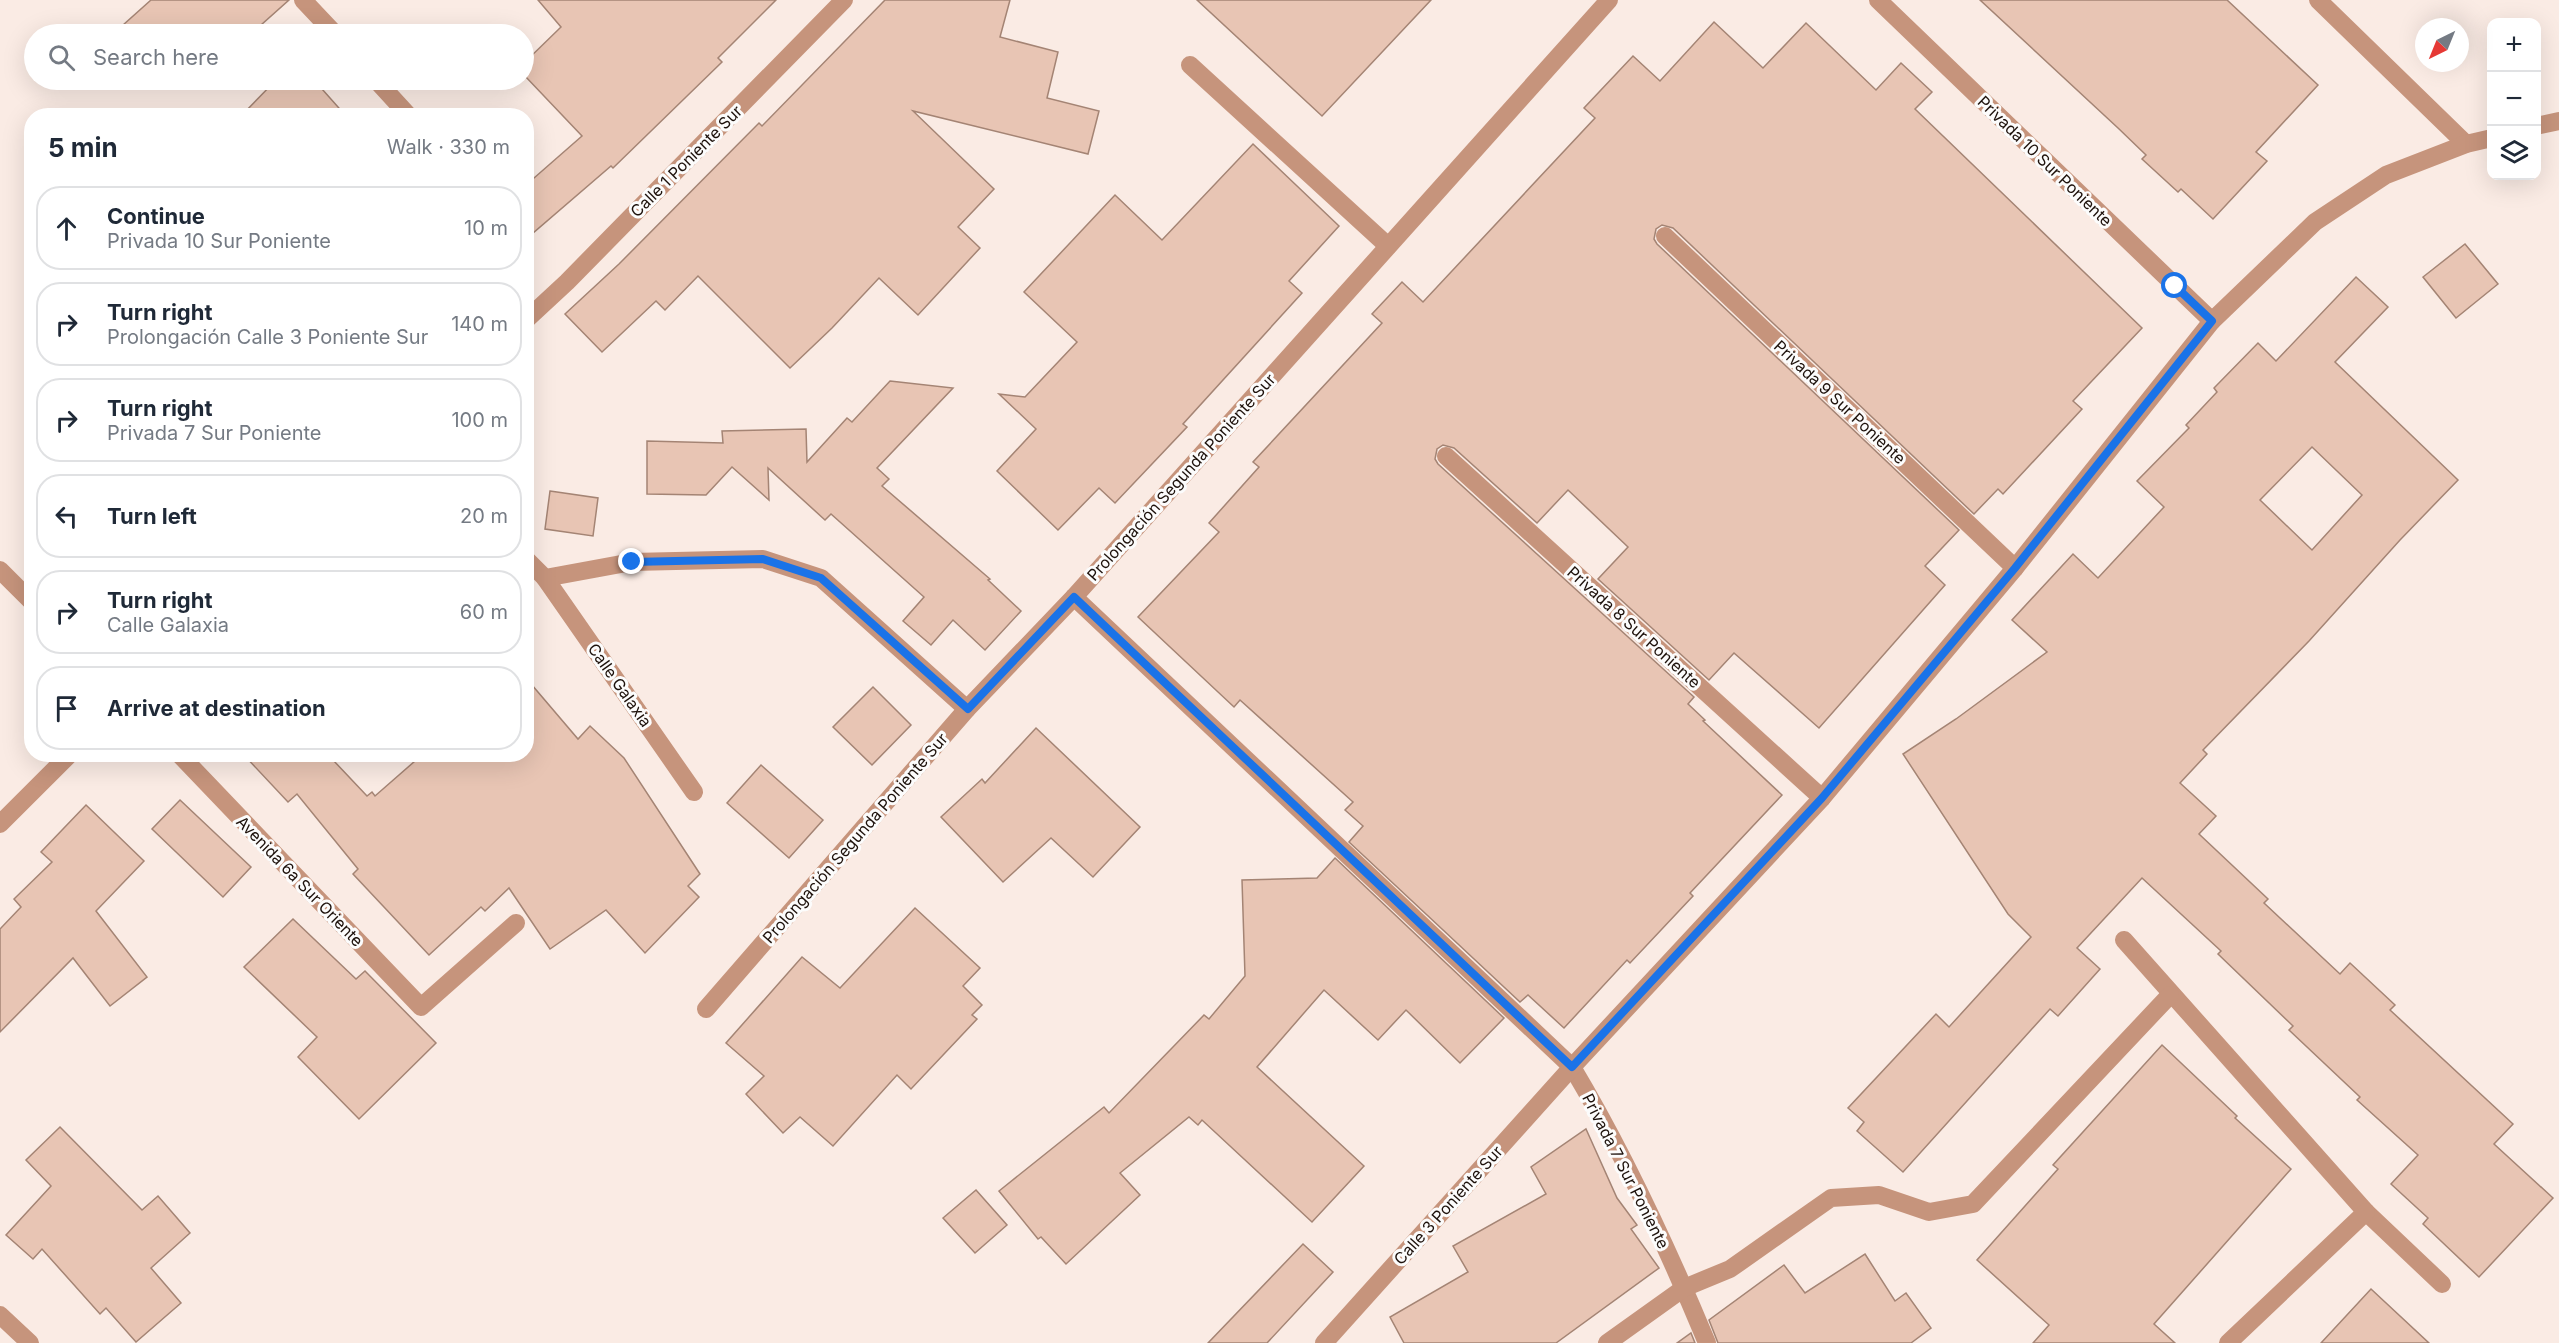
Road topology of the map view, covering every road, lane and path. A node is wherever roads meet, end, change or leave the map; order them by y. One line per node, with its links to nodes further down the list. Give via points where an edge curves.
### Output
1 (303, 0): 6 (street)
2 (844, 0): 16 (street, Calle 1 Poniente Sur)
3 (1609, 0): 15 (street, Prolongación Segunda Poniente Sur)
4 (1878, 0): 17 (street, Privada 10 Sur Poniente)
5 (2318, 0): 13 (street)
6 (326, 24)
7 (1190, 65): 15 (street)
8 (385, 90): 9 (street)
9 (402, 108)
10 (2559, 121): 11 (street)
11 (2541, 125)
12 (2487, 139): 13 (street, Calle 3 Poniente Sur)
13 (2466, 144): 17 (street, Calle 3 Poniente Sur, via 2386,175 2315,222)
14 (1665, 236): 20 (street, Privada 9 Sur Poniente)
15 (1388, 246): 24 (street, Prolongación Segunda Poniente Sur)
16 (534, 313)
17 (2212, 321): 20 (street, Calle 3 Poniente Sur)
18 (1446, 456): 29 (street, Privada 8 Sur Poniente)
19 (534, 567): 22 (street, Calle Galaxia)
20 (2015, 568): 29 (street, Calle 3 Poniente Sur)
21 (0, 570): 23 (street)
22 (545, 578): 25 (street, via 632,562 763,559 821,578); 28 (street, Calle Galaxia)
23 (24, 594)
24 (1074, 597): 25 (street, Prolongación Segunda Poniente Sur); 35 (street, Privada 7 Sur Poniente)
25 (968, 709): 34 (street, Prolongación Segunda Poniente Sur)
26 (62, 762): 30 (street)
27 (187, 762): 31 (street, Avenida 6a Sur Oriente, via 421,1007)
28 (694, 792)
29 (1822, 798): 35 (street, Calle 3 Poniente Sur)
30 (0, 824)
31 (516, 923)
32 (2124, 940): 33 (street)
33 (2170, 995): 36 (street); 38 (street, via 1973,1204 1929,1212 1879,1196 1831,1198 1730,1269)
34 (706, 1009)
35 (1572, 1067): 38 (street, Privada 7 Sur Poniente, via 1601,1116); 41 (street, Calle 3 Poniente Sur)
36 (2366, 1212): 37 (street); 44 (street)
37 (2442, 1284)
38 (1684, 1288): 42 (street); 43 (street, Privada 7 Sur Poniente)
39 (0, 1315): 40 (street)
40 (30, 1343)
41 (1324, 1343)
42 (1607, 1343)
43 (1707, 1343)
44 (2228, 1343)

